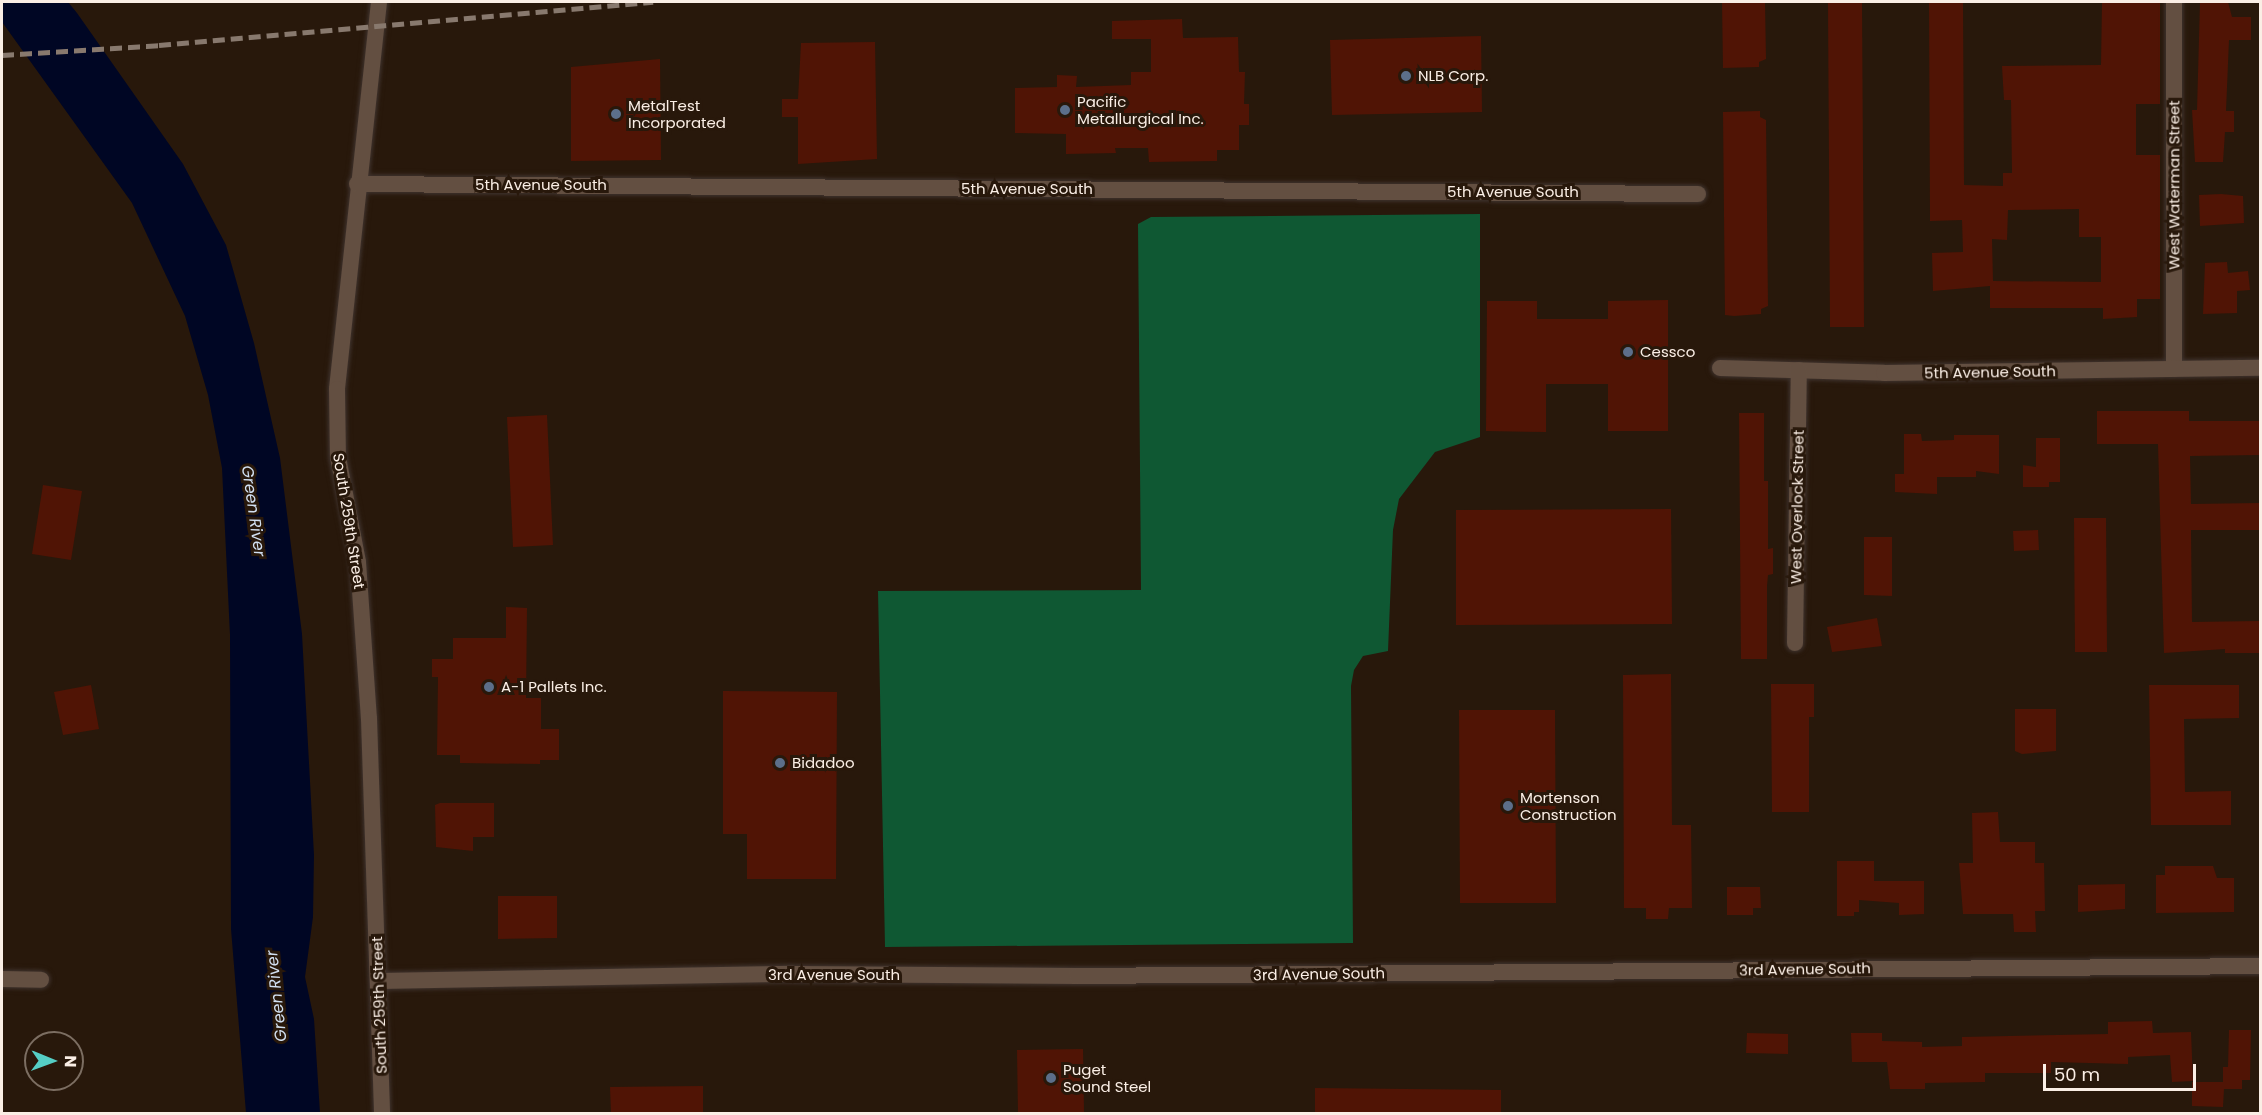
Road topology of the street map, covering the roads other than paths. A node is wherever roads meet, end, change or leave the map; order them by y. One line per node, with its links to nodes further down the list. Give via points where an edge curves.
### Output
1 (379, 2): 3 (street, South 259th Street)
2 (2174, 2): 7 (street, West Waterman Street)
3 (357, 184): 4 (street, 5th Avenue South); 13 (street, South 259th Street, via 337,389 338,457 358,562 369,719)
4 (1698, 194)
5 (1720, 368): 8 (street, 5th Avenue South)
6 (2260, 368): 7 (street, 5th Avenue South)
7 (2174, 369): 8 (street, 5th Avenue South, via 1884,373)
8 (1799, 370): 9 (street, West Overlock Street)
9 (1795, 643)
10 (2260, 966): 13 (street, 3rd Avenue South, via 1077,976 793,974)
11 (2, 979): 12 (street)
12 (41, 980)
13 (378, 981): 14 (street, South 259th Street)
14 (382, 1113)

